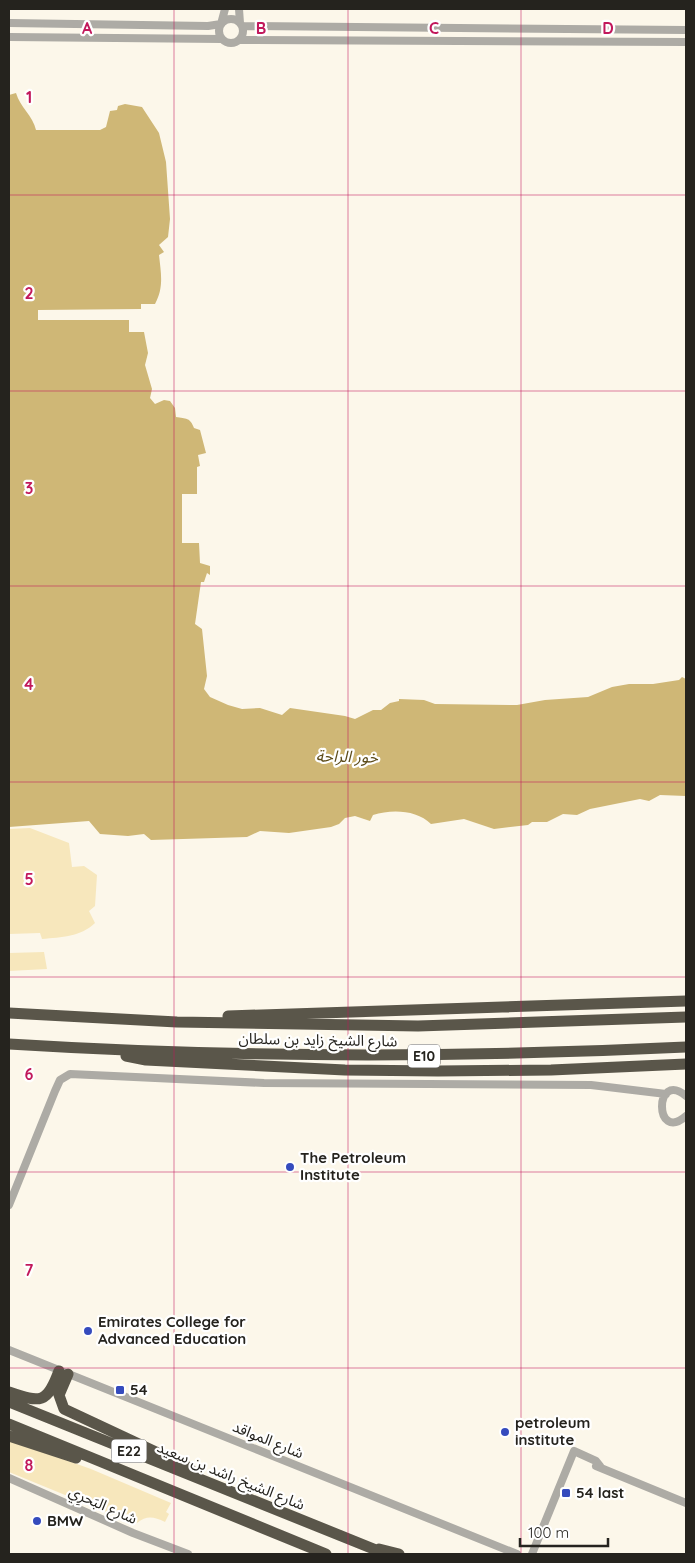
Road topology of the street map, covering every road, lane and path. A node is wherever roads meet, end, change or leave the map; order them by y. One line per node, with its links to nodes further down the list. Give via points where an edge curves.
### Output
1 (225, 9): 4 (street)
2 (239, 9): 5 (street)
3 (9, 24): 4 (street)
4 (221, 24): 5 (street, via 232,19); 8 (street, via 219,32)
5 (241, 24): 6 (street); 9 (street, via 243,34)
6 (686, 30)
7 (9, 38): 8 (street)
8 (222, 39): 9 (street, via 231,43)
9 (239, 40): 10 (street)
10 (686, 42)
11 (686, 1001): 14 (highway)
12 (9, 1014): 14 (highway, شارع الشيخ زايد بن سلطان / E10)
13 (686, 1017): 14 (highway, شارع الشيخ زايد بن سلطان / E10, via 418,1026)
14 (132, 1019)
15 (9, 1044): 17 (highway, شارع الشيخ زايد بن سلطان / E10)
16 (686, 1047): 17 (highway, شارع الشيخ زايد بن سلطان / E10, via 380,1056)
17 (108, 1050): 18 (highway, via 146,1060 345,1070 493,1072)
18 (686, 1064)
19 (635, 1090): 20 (street); 22 (street); 24 (street, via 590,1085 264,1083 76,1074 55,1091)
20 (666, 1094): 21 (street, via 677,1091); 22 (street)
21 (686, 1096)
22 (661, 1104): 23 (street, via 662,1114 668,1119 676,1121)
23 (686, 1116)
24 (9, 1204)
25 (9, 1350): 26 (street, شارع المواقد)
26 (64, 1372): 27 (highway, via 45,1397 34,1399); 33 (highway, via 59,1395 64,1409 212,1478); 42 (street, شارع المواقد)
27 (9, 1392)
28 (9, 1402): 33 (highway, شارع الشيخ راشد بن سعيد / E22)
29 (9, 1424): 31 (highway, E22)
30 (9, 1436): 31 (highway)
31 (119, 1469): 35 (highway, E22)
32 (9, 1478): 37 (street, شارع البَحرِي)
33 (249, 1499): 36 (highway, شارع الشيخ راشد بن سعيد / E22)
34 (686, 1503): 43 (street, via 573,1453)
35 (217, 1510): 38 (highway, via 249,1529); 39 (highway, E22)
36 (369, 1546): 40 (highway, شارع الشيخ راشد بن سعيد / E22); 41 (highway)
37 (188, 1554)
38 (306, 1554)
39 (326, 1554)
40 (386, 1554)
41 (399, 1554)
42 (517, 1554)
43 (532, 1554)

